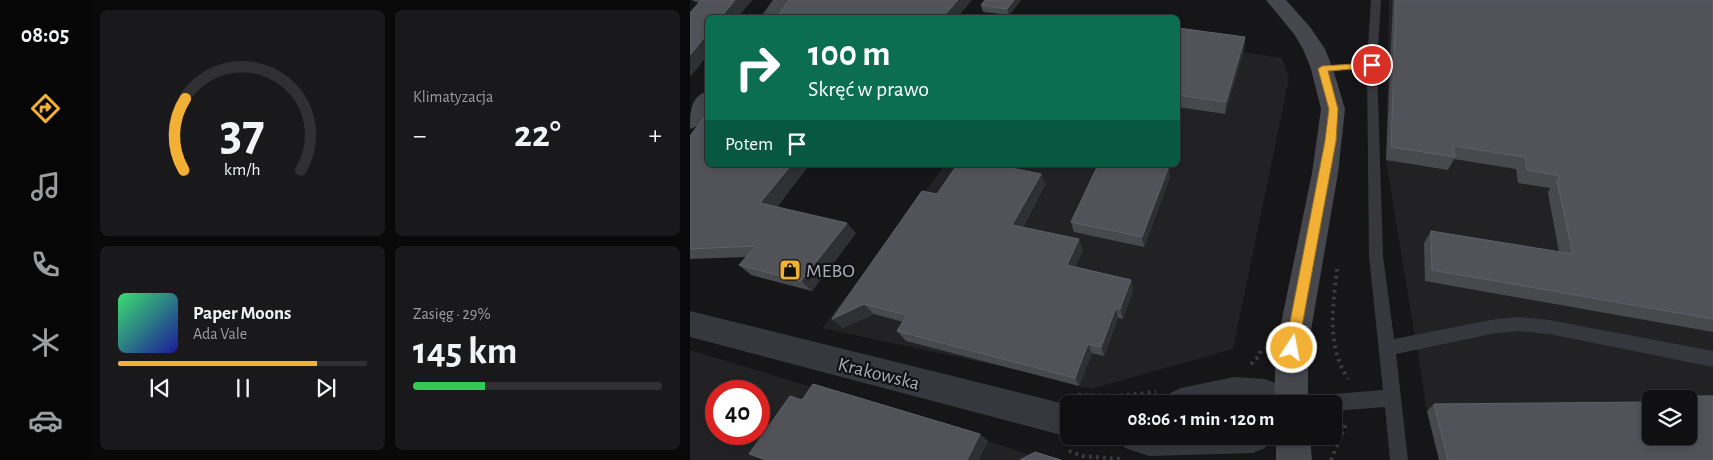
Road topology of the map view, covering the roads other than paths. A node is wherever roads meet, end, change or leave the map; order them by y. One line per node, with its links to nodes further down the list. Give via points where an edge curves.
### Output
1 (783, 0): 4 (street)
2 (1276, 0): 6 (street, via 1303,31)
3 (1376, 0): 5 (lane)
4 (772, 15)
5 (1372, 65): 6 (lane); 10 (lane, via 1376,256)
6 (1322, 69): 14 (street, via 1333,109 1330,141 1292,348)
7 (705, 102): 8 (street)
8 (690, 120)
9 (690, 324): 17 (street, Krakowska)
10 (1387, 348): 11 (lane, via 1518,324 1549,327); 15 (lane)
11 (1713, 359)
12 (1213, 395): 13 (street)
13 (1265, 395)
14 (1289, 395)
15 (1392, 398): 16 (lane); 20 (lane)
16 (1342, 402)
17 (1060, 405)
18 (1293, 445): 19 (street)
19 (1294, 460)
20 (1399, 460)

